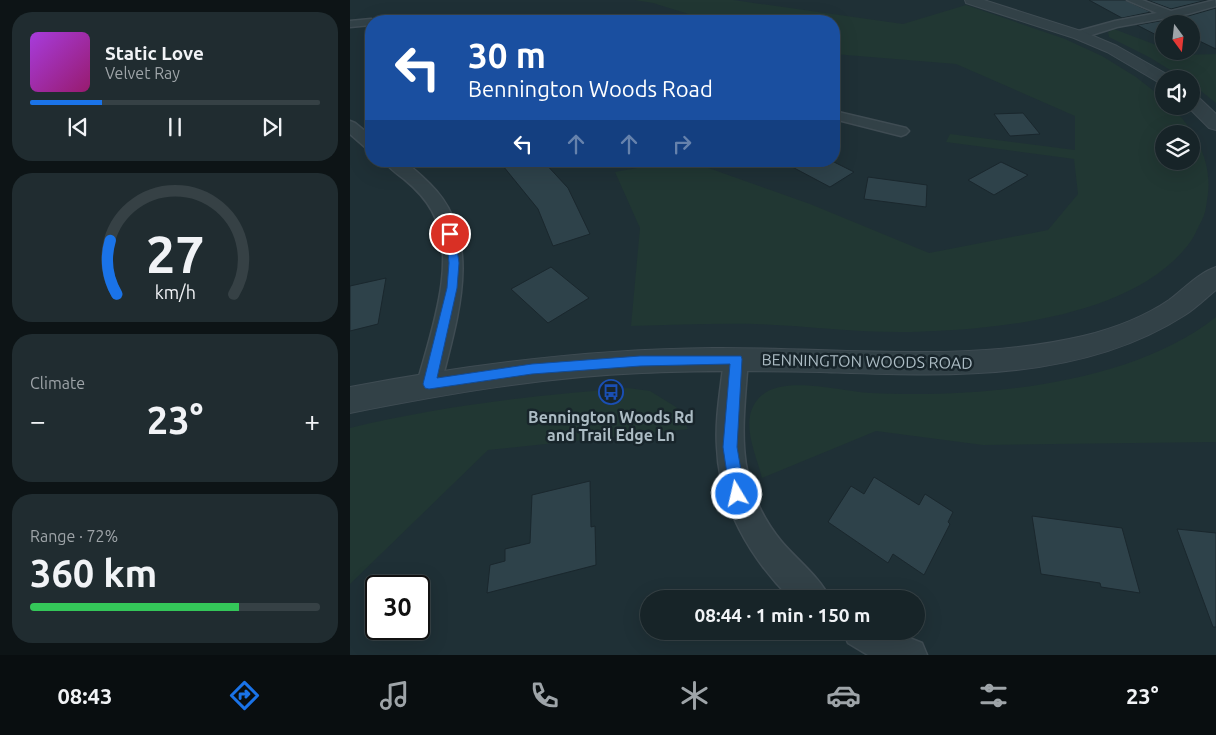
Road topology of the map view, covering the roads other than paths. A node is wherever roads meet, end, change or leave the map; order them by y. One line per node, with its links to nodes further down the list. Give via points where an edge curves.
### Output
1 (971, 0): 8 (street)
2 (1132, 0): 5 (street)
3 (1216, 4): 5 (street)
4 (350, 14): 7 (street)
5 (1170, 14): 8 (street, via 1115,24)
6 (365, 22): 7 (street)
7 (350, 23)
8 (1079, 35): 9 (street)
9 (1155, 73)
10 (1200, 109): 12 (street)
11 (840, 116): 14 (street)
12 (1216, 124)
13 (350, 126): 15 (street)
14 (901, 131)
15 (365, 139)
16 (399, 167): 19 (street, via 428,191 441,210 450,234 454,263 452,288)
17 (1216, 276): 18 (street, BENNINGTON WOODS ROAD, via 1173,311 1134,330 1088,346 1035,357 904,364)
18 (736, 359): 19 (street, BENNINGTON WOODS ROAD, via 640,361 532,369); 21 (street, via 730,447 737,494 757,534 789,576)
19 (429, 384): 20 (street, BENNINGTON WOODS ROAD)
20 (350, 400)
21 (804, 590)
22 (875, 640): 23 (street)
23 (910, 655)

